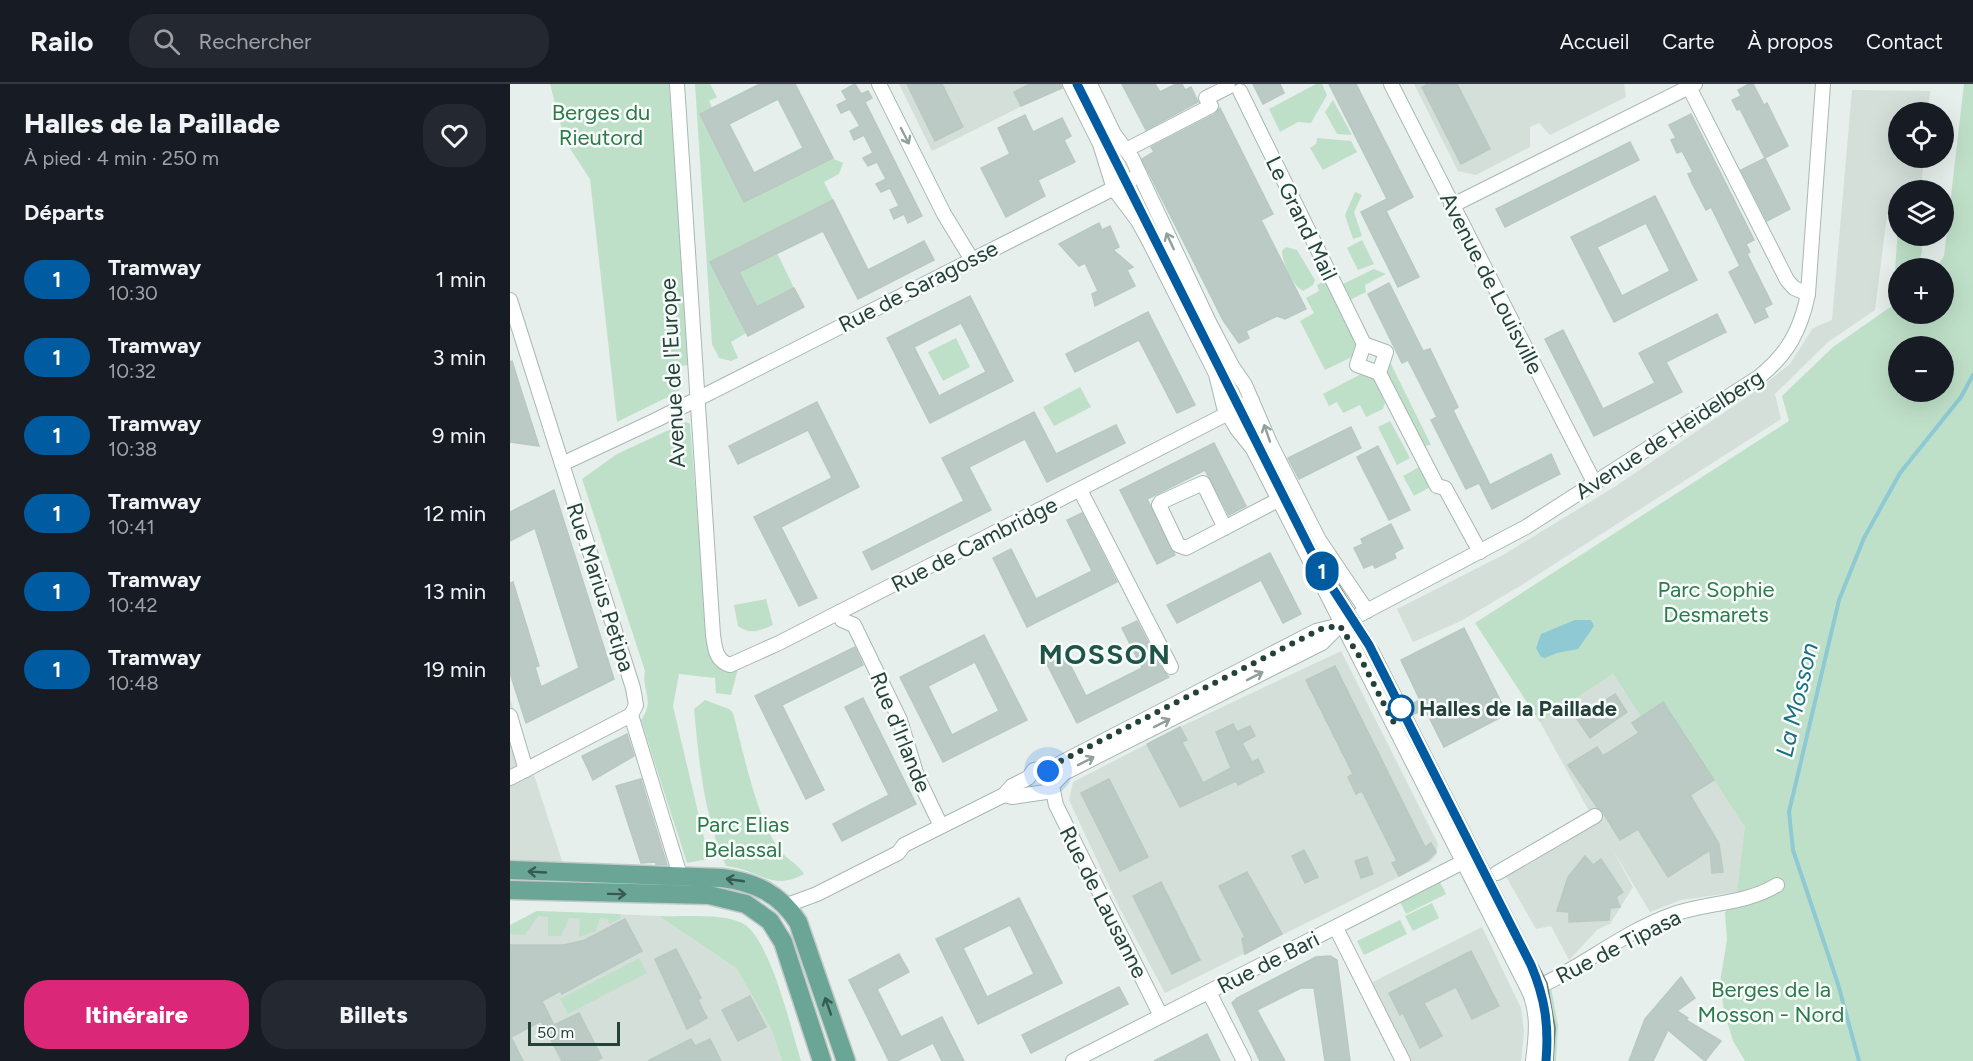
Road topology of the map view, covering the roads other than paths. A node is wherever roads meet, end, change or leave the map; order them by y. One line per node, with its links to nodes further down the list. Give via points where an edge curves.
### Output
1 (677, 84): 18 (street, Avenue de l'Europe)
2 (879, 84): 13 (street, one-way to 13, via 944,214)
3 (1070, 84): 11 (street, via 1100,144)
4 (1090, 84): 9 (street)
5 (1390, 84): 12 (street, Avenue de Louisville)
6 (1823, 84): 14 (street, Avenue de Heidelberg)
7 (1692, 85): 12 (street); 14 (street, via 1787,280)
8 (1235, 87): 9 (street, via 1206,98 1211,106); 16 (street, Le Grand Mail)
9 (1126, 150): 10 (street)
10 (1140, 175): 11 (street, Rue de Saragosse); 19 (street, one-way to 10, via 1208,320)
11 (1114, 189): 13 (street, Rue de Saragosse); 20 (street, via 1138,221 1160,263 1216,374)
12 (1451, 206): 22 (street, Avenue de Louisville)
13 (972, 260): 18 (street, Rue de Saragosse)
14 (1808, 294): 22 (street, Avenue de Heidelberg, via 1796,333 1772,367)
15 (510, 300): 21 (street, Rue Marius Petipa)
16 (1364, 344): 17 (street, Le Grand Mail, via 1386,352); 17 (street, Le Grand Mail, via 1357,365)
17 (1379, 373): 26 (street, Le Grand Mail, via 1437,486 1445,488)
18 (697, 399): 21 (street, Rue de Saragosse); 30 (street, Avenue de l'Europe, via 713,635)
19 (1252, 401): 20 (street, Rue de Cambridge); 27 (street, one-way to 19, via 1319,540)
20 (1228, 414): 23 (street, Rue de Cambridge); 24 (street, via 1253,449)
21 (562, 464): 32 (street, Rue Marius Petipa, via 633,688 636,705)
22 (1594, 482): 26 (street, Avenue de Heidelberg)
23 (1080, 490): 28 (street, Rue de Cambridge); 31 (street)
24 (1278, 500): 25 (street); 29 (street)
25 (1225, 528): 25 (street, via 1182,548 1159,506 1203,483)
26 (1480, 552): 27 (street, Avenue de Heidelberg)
27 (1367, 611): 29 (street, Avenue de Heidelberg)
28 (839, 612): 30 (street, Rue de Cambridge, via 730,665); 42 (street, Rue d'Irlande, via 842,620 854,625 900,720 917,776)
29 (1340, 626): 34 (street, via 1316,631); 38 (street, one-way to 29, via 1086,761 1322,643); 43 (street, via 1361,659)
30 (719, 659)
31 (1171, 667)
32 (631, 715): 35 (street); 46 (street, Rue Marius Petipa)
33 (510, 716): 35 (street)
34 (1045, 769): 37 (street, via 1034,770); 38 (street)
35 (526, 770): 36 (street)
36 (510, 778)
37 (1028, 778): 39 (street); 40 (street)
38 (1053, 784): 39 (street, via 1046,792); 53 (street, Rue de Lausanne, via 1056,805)
39 (1034, 792): 40 (street)
40 (1004, 795): 42 (street)
41 (1595, 816): 45 (street)
42 (941, 826): 49 (street, via 904,845 898,853)
43 (1463, 862): 50 (street, Rue de Bari); 51 (street)
44 (510, 870): 46 (main road, one-way to 44)
45 (1497, 873)
46 (680, 876): 49 (main road, one-way to 46, via 769,892 745,881)
47 (1776, 885): 51 (street, Rue de Tipasa, via 1749,899 1670,915)
48 (510, 891): 49 (main road, one-way to 49, via 709,895)
49 (778, 913): 54 (main road, via 783,942); 55 (main road, one-way to 49, via 807,945)
50 (1336, 928): 52 (street, Rue de Bari); 58 (street)
51 (1529, 991): 59 (street, via 1537,1032)
52 (1209, 992): 53 (street, Rue de Bari); 57 (street)
53 (1161, 1016): 56 (street, Rue de Bari)
54 (822, 1061)
55 (846, 1061)
56 (1073, 1061)
57 (1244, 1061)
58 (1402, 1061)
59 (1533, 1061)

